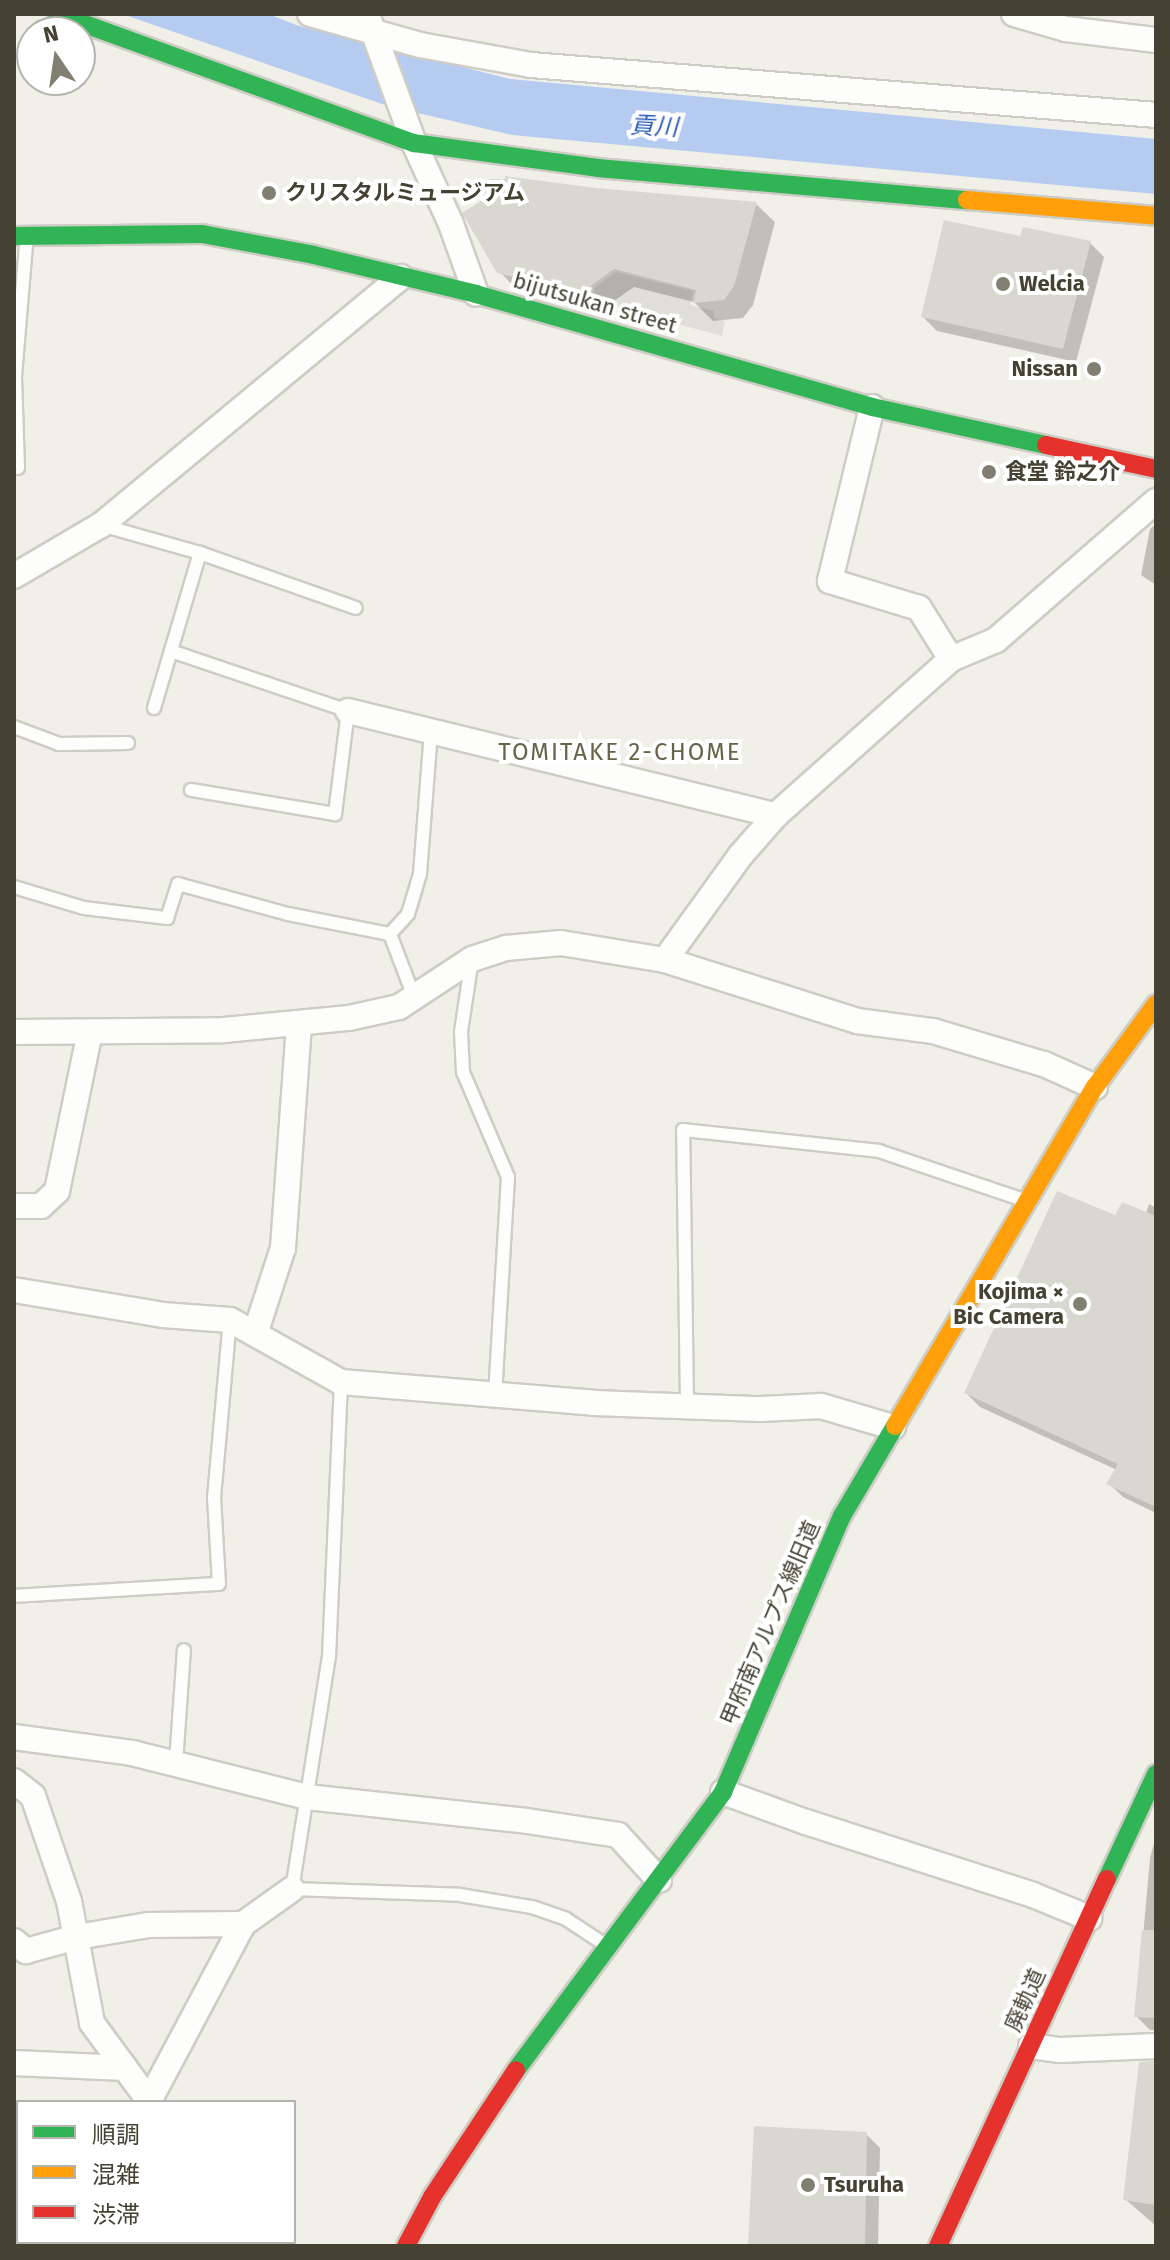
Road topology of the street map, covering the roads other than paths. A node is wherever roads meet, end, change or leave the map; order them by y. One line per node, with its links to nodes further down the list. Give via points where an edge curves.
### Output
1 (57, 14): 7 (main road)
2 (310, 14): 4 (street)
3 (1014, 14): 5 (street, via 1066,29)
4 (372, 28): 6 (street, via 420,45 531,65); 7 (street)
5 (1156, 40)
6 (1156, 115)
7 (414, 143): 8 (main road, via 598,168); 11 (street)
8 (1156, 216)
9 (20, 236): 10 (main road, bijutsukan street, via 202,234); 13 (lane)
10 (401, 277): 11 (main road, bijutsukan street); 16 (street)
11 (476, 294): 12 (main road, bijutsukan street)
12 (872, 407): 14 (main road, bijutsukan street); 21 (street, via 830,581 919,608)
13 (18, 468)
14 (1156, 469)
15 (1156, 501): 21 (street, via 996,640)
16 (101, 525): 17 (lane); 18 (street)
17 (200, 553): 19 (lane); 20 (lane)
18 (14, 576)
19 (356, 608)
20 (171, 651): 22 (lane); 23 (lane)
21 (951, 659): 28 (street)
22 (154, 708)
23 (348, 711): 25 (street); 27 (lane, via 335,814)
24 (14, 727): 26 (lane, via 59,744)
25 (431, 732): 28 (street); 30 (lane, via 420,874 408,914)
26 (128, 743)
27 (191, 790)
28 (776, 815): 32 (street)
29 (14, 887): 30 (lane, via 84,908 167,918 178,884)
30 (390, 934): 33 (lane)
31 (472, 959): 32 (street, via 506,948 561,943); 33 (street); 45 (lane, via 461,1032 463,1072 508,1177)
32 (665, 960): 38 (street, via 857,1021 933,1031 1044,1064)
33 (414, 997): 35 (street, via 399,1007)
34 (1156, 1004): 38 (main road, 甲府南アルプス線旧道)
35 (299, 1026): 37 (street); 43 (street, via 283,1248)
36 (14, 1032): 37 (street)
37 (90, 1032): 40 (street, via 57,1191 41,1206)
38 (1095, 1087): 39 (main road, 甲府南アルプス線旧道)
39 (1028, 1201): 46 (lane, via 879,1151 683,1130); 47 (main road, 甲府南アルプス線旧道)
40 (14, 1206)
41 (14, 1290): 42 (street, via 163,1315)
42 (230, 1320): 43 (street); 48 (lane, via 214,1498 219,1584)
43 (255, 1334): 44 (street)
44 (341, 1382): 45 (street); 55 (lane, via 329,1656)
45 (495, 1394): 46 (street)
46 (687, 1405): 47 (street, via 821,1406)
47 (893, 1427): 54 (main road, 甲府南アルプス線旧道, via 842,1516)
48 (14, 1596)
49 (184, 1650): 51 (lane)
50 (14, 1737): 51 (street)
51 (176, 1763): 55 (street)
52 (1156, 1774): 58 (main road, 廃軌道)
53 (14, 1781): 60 (street, via 33,1796)
54 (723, 1792): 56 (main road, 甲府南アルプス線旧道); 58 (street)
55 (307, 1797): 56 (street, via 618,1835); 57 (lane)
56 (659, 1880): 62 (main road, 甲府南アルプス線旧道)
57 (292, 1889): 59 (street); 62 (lane, via 460,1895 532,1907 566,1919)
58 (1089, 1918): 63 (main road, 廃軌道)
59 (243, 1924): 60 (street, via 149,1925); 68 (street)
60 (77, 1937): 61 (street, via 26,1951); 66 (street, via 92,2023)
61 (14, 1941)
62 (607, 1946): 69 (main road, 甲府南アルプス線旧道, via 534,2044 432,2197)
63 (1031, 2046): 64 (street); 70 (main road, 廃軌道)
64 (1156, 2046)
65 (14, 2063): 66 (street)
66 (125, 2068): 67 (street)
67 (149, 2100)
68 (151, 2100)
69 (406, 2246)
70 (938, 2246)

